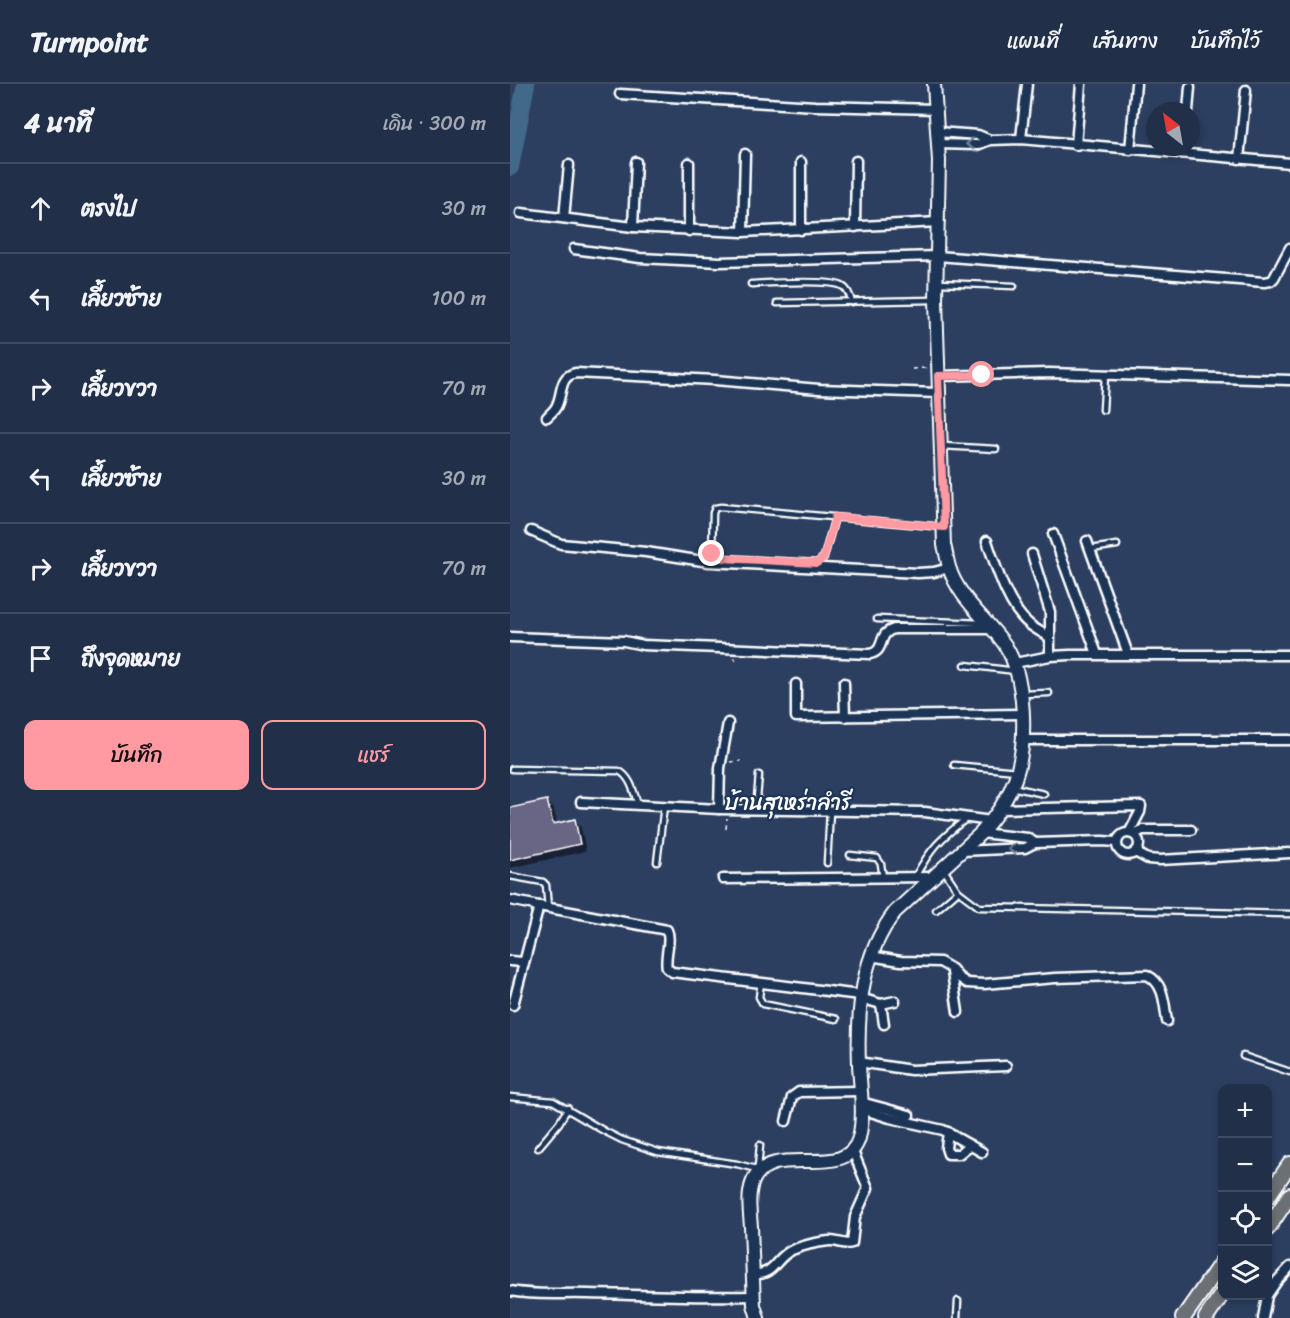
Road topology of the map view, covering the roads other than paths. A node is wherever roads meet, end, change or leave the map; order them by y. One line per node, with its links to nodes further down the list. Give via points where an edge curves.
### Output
1 (934, 84): 9 (street)
2 (1027, 84): 11 (street)
3 (1081, 84): 12 (street)
4 (1136, 84): 13 (street)
5 (1190, 87): 8 (street)
6 (1246, 90): 17 (street)
7 (620, 94): 9 (street)
8 (1189, 102)
9 (936, 109): 10 (street)
10 (937, 138): 11 (street, via 977,145 990,140); 26 (street)
11 (1021, 139): 12 (street)
12 (1076, 145): 13 (street)
13 (1130, 150): 14 (street)
14 (1146, 150)
15 (1200, 153): 17 (street)
16 (745, 154): 31 (street)
17 (1239, 159): 22 (street)
18 (856, 161): 28 (street)
19 (636, 162): 27 (street)
20 (801, 162): 29 (street)
21 (689, 163): 30 (street)
22 (1290, 163)
23 (569, 165): 25 (street)
24 (521, 213): 25 (street)
25 (564, 218): 27 (street)
26 (939, 222): 28 (street); 34 (street)
27 (633, 227): 30 (street)
28 (855, 227): 29 (street)
29 (801, 230): 31 (street)
30 (688, 231): 31 (street)
31 (743, 232)
32 (1290, 248): 34 (street, via 1274,278 1264,282)
33 (574, 249): 34 (street, via 640,258 720,262)
34 (938, 256): 35 (street)
35 (937, 283): 37 (lane); 38 (street)
36 (751, 284): 39 (lane, via 838,285 847,290)
37 (1014, 286)
38 (936, 300): 39 (lane); 41 (street)
39 (852, 302): 40 (lane)
40 (777, 303)
41 (938, 371): 42 (street); 44 (street)
42 (1105, 375): 43 (street); 45 (lane)
43 (1290, 380)
44 (938, 393): 46 (street, via 576,373 565,377 558,403); 47 (street)
45 (1103, 410)
46 (547, 417)
47 (940, 446): 48 (lane); 50 (street)
48 (996, 449)
49 (835, 517): 49 (lane, via 824,557 817,563 722,558 712,554 715,508); 50 (lane)
50 (944, 527): 57 (street)
51 (531, 531): 57 (street, via 561,544 709,562 918,573)
52 (1053, 534): 62 (street)
53 (987, 541): 61 (street, via 1015,605 1030,624)
54 (1089, 545): 55 (lane); 63 (street)
55 (1118, 545)
56 (1032, 554): 61 (street, via 1050,612)
57 (949, 568): 59 (street, via 962,594)
58 (877, 620): 59 (lane)
59 (991, 626): 60 (street, via 894,629 883,635 880,649 870,654); 67 (street)
60 (510, 637)
61 (1049, 637): 65 (street)
62 (1097, 654): 63 (street); 65 (street)
63 (1128, 654): 64 (street)
64 (1290, 655)
65 (1050, 656): 67 (street)
66 (965, 665): 67 (lane)
67 (1016, 667): 71 (street)
68 (844, 683): 73 (street)
69 (796, 684): 73 (street, via 796,717)
70 (1049, 693): 71 (lane)
71 (1020, 694): 72 (street)
72 (1022, 714): 73 (street); 75 (street)
73 (845, 717)
74 (728, 723): 86 (street, via 720,768)
75 (1022, 740): 76 (street); 79 (street)
76 (1290, 740)
77 (954, 765): 79 (lane)
78 (512, 769): 84 (lane, via 619,771 629,780)
79 (1017, 771): 81 (street)
80 (759, 775): 88 (lane)
81 (1011, 787): 82 (lane); 87 (street)
82 (1044, 794)
83 (581, 802): 84 (street)
84 (638, 805): 85 (street)
85 (664, 806): 86 (street); 101 (lane)
86 (719, 809): 88 (street)
87 (999, 809): 91 (street); 94 (street, via 1141,806)
88 (756, 810): 89 (street)
89 (830, 810): 90 (street); 102 (lane)
90 (969, 817): 91 (street); 105 (lane, via 936,844)
91 (991, 821): 93 (street)
92 (1191, 830): 94 (street)
93 (981, 833): 96 (street, via 1028,838); 97 (street)
94 (1131, 833): 95 (street, via 1120,835); 98 (street, via 1138,840)
95 (1116, 842): 96 (street); 98 (street, via 1123,854)
96 (1035, 843): 97 (street, one-way to 97, via 1025,849)
97 (962, 851): 103 (street)
98 (1136, 852): 99 (street, via 1160,860)
99 (1290, 853)
100 (850, 855): 106 (lane, via 877,858)
101 (657, 862)
102 (827, 862)
103 (938, 873): 105 (street); 108 (lane); 113 (street, via 890,918)
104 (510, 876): 110 (lane, via 543,882)
105 (915, 877): 106 (street)
106 (883, 878): 107 (street)
107 (723, 879)
108 (958, 891): 111 (lane); 112 (lane, via 979,907)
109 (510, 900): 110 (street)
110 (543, 907): 115 (street); 117 (street, via 667,930 665,961 672,972)
111 (936, 910)
112 (1290, 914)
113 (870, 956): 116 (street, via 933,961); 118 (street)
114 (510, 962): 115 (street)
115 (523, 962): 121 (street)
116 (952, 969): 122 (street); 124 (street, via 967,983 984,984 1147,975 1159,985)
117 (761, 982): 118 (street); 123 (lane, via 759,996 763,1004)
118 (860, 997): 120 (street); 127 (street)
119 (895, 1001): 120 (street)
120 (881, 1004): 125 (street)
121 (513, 1005)
122 (958, 1012)
123 (836, 1018)
124 (1167, 1021)
125 (884, 1024)
126 (1243, 1056): 129 (lane)
127 (859, 1062): 128 (street, via 911,1070); 131 (street)
128 (1006, 1066)
129 (1290, 1072)
130 (510, 1097): 132 (lane, via 543,1098)
131 (861, 1100): 133 (street); 134 (street, via 799,1092 792,1097); 135 (street, via 890,1118); 139 (street, via 859,1139)
132 (568, 1108): 138 (lane); 142 (lane, via 622,1140 658,1152)
133 (909, 1115)
134 (786, 1121)
135 (948, 1132): 137 (street); 137 (street, via 948,1154 959,1154)
136 (760, 1145): 142 (lane)
137 (970, 1145): 140 (street)
138 (538, 1148)
139 (852, 1149): 142 (street, via 832,1160 780,1162); 148 (street, via 868,1188 855,1217 852,1243 831,1241 797,1248 768,1271)
140 (982, 1152)
141 (1290, 1164): 143 (main road)
142 (760, 1170): 148 (street, via 750,1200)
143 (1271, 1192)
144 (1290, 1196): 145 (main road)
145 (1272, 1222)
146 (1290, 1267): 149 (street)
147 (1218, 1268): 157 (main road)
148 (753, 1274): 151 (street)
149 (1272, 1287)
150 (510, 1291): 151 (street, via 688,1298)
151 (754, 1296): 155 (street)
152 (1218, 1300): 158 (main road)
153 (1266, 1300): 159 (street)
154 (958, 1301): 156 (lane)
155 (758, 1318)
156 (957, 1318)
157 (1184, 1318)
158 (1206, 1318)
159 (1263, 1318)

